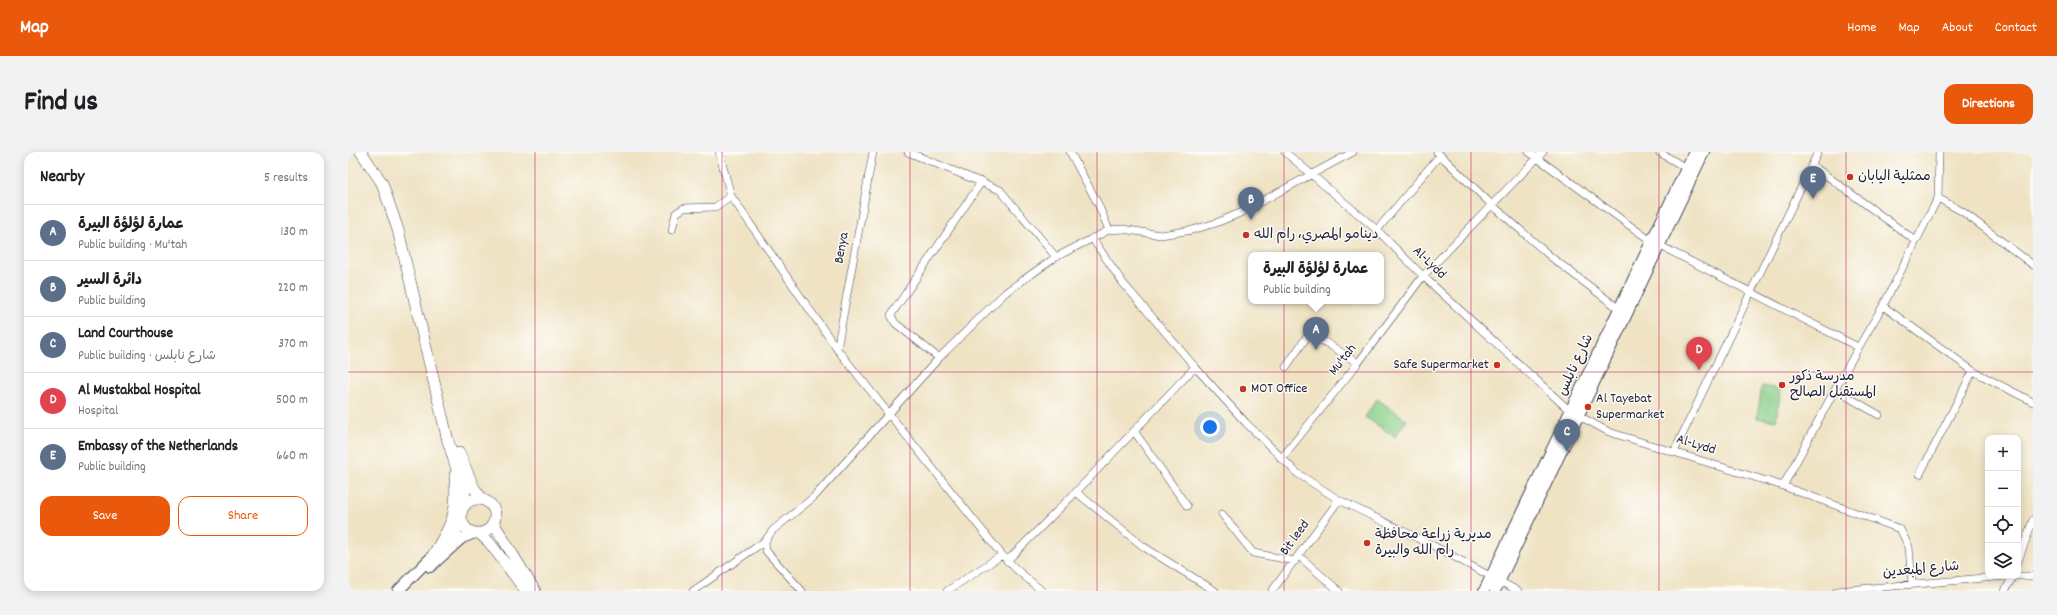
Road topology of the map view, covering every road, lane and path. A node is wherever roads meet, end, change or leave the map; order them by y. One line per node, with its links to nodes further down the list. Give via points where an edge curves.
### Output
1 (361, 152): 45 (main road, via 382,183 398,230)
2 (719, 152): 21 (street)
3 (872, 152): 37 (street, Benya)
4 (908, 152): 20 (street)
5 (1070, 152): 25 (street)
6 (1285, 152): 19 (street, Al-Lydd)
7 (1353, 152): 19 (street)
8 (1529, 152): 16 (street)
9 (1543, 152): 16 (street, Mu'tah)
10 (1659, 152): 18 (street)
11 (1694, 152): 18 (main road, شارع نابلس)
12 (1704, 152): 29 (main road, شارع نابلس)
13 (1818, 152): 17 (street)
14 (1939, 152): 22 (street)
15 (1438, 153): 23 (street); 26 (street)
16 (1536, 158): 23 (street, Mu'tah); 29 (street)
17 (1812, 165): 28 (street); 33 (street)
18 (1686, 168): 29 (main road, شارع نابلس)
19 (1314, 174): 25 (street, via 1240,213 1192,230 1161,235 1122,229); 26 (street, Al-Lydd)
20 (982, 181): 30 (street, via 1000,190); 38 (street, via 891,315 895,323)
21 (731, 196): 24 (street, via 715,207 684,208 676,213); 37 (street)
22 (1938, 198): 28 (street); 31 (street, via 1963,212)
23 (1491, 204): 32 (street, Mu'tah); 35 (street, via 1551,256)
24 (672, 230)
25 (1110, 230): 27 (street)
26 (1377, 230): 32 (street, Al-Lydd)
27 (1092, 238): 30 (street); 40 (street, via 1123,283)
28 (1916, 241): 34 (street)
29 (1656, 244): 33 (street); 35 (main road, شارع نابلس)
30 (1056, 257): 38 (street, via 1006,292)
31 (2033, 265)
32 (1423, 276): 39 (street, Mu'tah); 46 (street, Al-Lydd)
33 (1750, 293): 36 (street); 50 (street)
34 (1883, 306): 36 (street); 42 (street)
35 (1623, 311): 46 (main road, شارع نابلس)
36 (1858, 347): 43 (street)
37 (837, 349): 47 (street)
38 (939, 358): 47 (street)
39 (1358, 363): 41 (street, via 1325,342 1308,335); 52 (street, Mu'tah)
40 (1195, 367): 49 (street); 52 (street)
41 (1286, 367)
42 (1973, 371): 44 (street); 53 (street)
43 (1836, 390): 48 (street); 54 (street)
44 (2033, 402)
45 (442, 410): 51 (main road); 56 (main road, via 469,477)
46 (1574, 413): 50 (street, Al-Lydd, via 1608,432); 75 (main road, شارع نابلس)
47 (889, 414): 65 (street, via 814,497 774,530); 68 (street)
48 (1879, 415)
49 (1134, 431): 55 (street); 59 (street)
50 (1674, 452): 54 (street, Al-Lydd)
51 (453, 456): 58 (main road, via 465,495); 67 (main road, via 456,508 452,522)
52 (1281, 459): 57 (street, via 1309,482)
53 (1920, 474)
54 (1783, 486): 76 (street, Al-Lydd, via 1900,528 1909,547)
55 (1076, 492): 70 (street); 85 (street, via 1144,547)
56 (482, 499): 58 (main road, via 474,499); 63 (main road, via 493,508)
57 (1339, 500): 69 (street, Bit leed); 75 (street, via 1432,545)
58 (464, 505): 61 (main road)
59 (1186, 506)
60 (1222, 514): 69 (street, via 1253,553)
61 (461, 520): 64 (main road, via 466,529); 67 (main road, via 459,527)
62 (2033, 520): 66 (street)
63 (494, 524): 64 (main road, via 488,530); 80 (main road)
64 (477, 533): 78 (main road, via 462,538); 79 (main road, via 489,542)
65 (766, 541): 81 (street); 82 (street, via 766,551)
66 (2021, 554)
67 (434, 555): 77 (main road)
68 (1002, 555): 70 (street); 83 (street)
69 (1297, 558): 86 (street, Bit leed); 87 (street)
70 (1007, 561): 84 (street)
71 (2021, 576): 72 (street)
72 (2033, 576)
73 (1985, 578): 76 (street, شارع المبعدين)
74 (2011, 579): 91 (street)
75 (1495, 584): 88 (main road, شارع نابلس); 89 (street)
76 (1912, 584): 90 (street, شارع المبعدين)
77 (398, 591)
78 (406, 591)
79 (526, 591)
80 (535, 591)
81 (693, 591)
82 (802, 591)
83 (947, 591)
84 (1042, 591)
85 (1215, 591)
86 (1272, 591)
87 (1340, 591)
88 (1484, 591)
89 (1518, 591)
90 (1837, 591)
91 (2005, 591)

